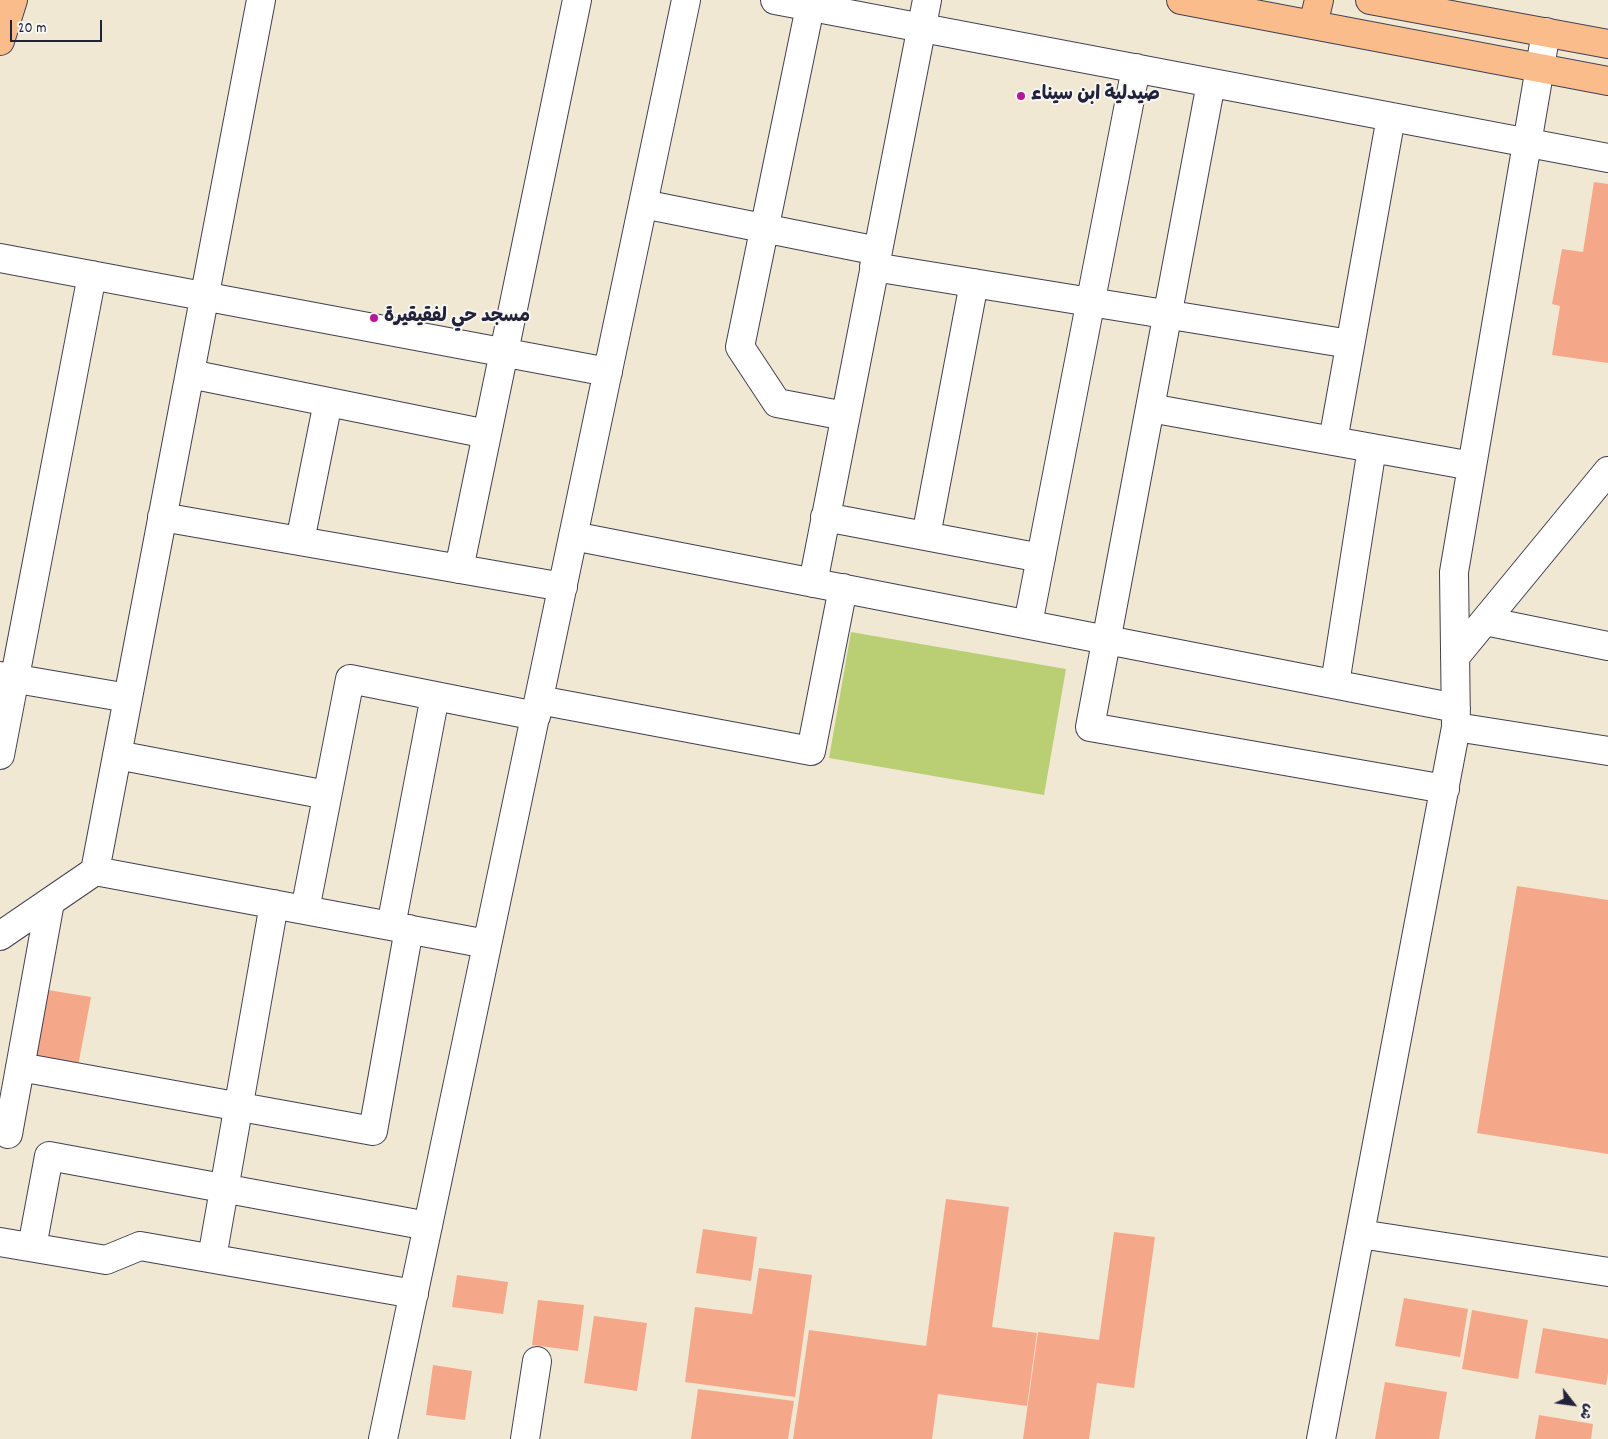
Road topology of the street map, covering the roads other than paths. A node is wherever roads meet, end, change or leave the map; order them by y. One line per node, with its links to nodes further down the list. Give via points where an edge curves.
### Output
1 (13, 0): 14 (main road)
2 (261, 0): 29 (street)
3 (577, 0): 33 (street)
4 (686, 0): 23 (street)
5 (775, 0): 9 (street)
6 (927, 0): 11 (street)
7 (1181, 0): 10 (main road)
8 (1369, 0): 12 (main road); 13 (main road)
9 (810, 7): 11 (street); 24 (street)
10 (1316, 13): 13 (main road)
11 (922, 28): 16 (street); 26 (street)
12 (1546, 32): 15 (main road); 17 (street)
13 (1360, 34): 17 (main road)
14 (0, 41)
15 (1608, 44)
16 (1136, 68): 19 (street); 30 (street)
17 (1540, 68): 18 (main road); 21 (street)
18 (1608, 81)
19 (1211, 83): 20 (street); 31 (street)
20 (1391, 117): 21 (street); 32 (street)
21 (1527, 142): 22 (street); 42 (street)
22 (1608, 158)
23 (643, 204): 24 (street); 34 (street)
24 (764, 229): 26 (street); 38 (street, via 740,347 776,403)
25 (0, 258): 27 (street)
26 (876, 259): 28 (street); 38 (street)
27 (92, 275): 29 (street); 59 (street)
28 (974, 283): 30 (street); 47 (street)
29 (205, 296): 33 (street); 35 (street)
30 (1091, 302): 31 (street); 49 (street)
31 (1167, 314): 32 (street); 37 (street)
32 (1350, 344): 40 (street)
33 (504, 353): 34 (street); 39 (street)
34 (608, 372): 46 (street)
35 (190, 374): 36 (street); 44 (street)
36 (328, 402): 39 (street); 48 (street)
37 (1150, 408): 40 (street); 56 (street)
38 (845, 416): 45 (street)
39 (487, 434): 50 (street)
40 (1333, 440): 41 (street)
41 (1372, 448): 42 (street); 60 (street)
42 (1472, 466): 58 (street, via 1454,572)
43 (1608, 471): 54 (street)
44 (162, 517): 48 (street); 62 (street)
45 (825, 517): 47 (street); 51 (street)
46 (573, 536): 51 (street); 52 (street)
47 (926, 536): 49 (street)
48 (300, 541): 50 (street)
49 (1041, 558): 55 (street)
50 (459, 569): 52 (street)
51 (813, 582): 53 (street)
52 (562, 587): 63 (street)
53 (842, 588): 55 (street); 63 (street, via 811,752)
54 (1485, 621): 57 (street); 58 (street)
55 (1028, 624): 56 (street)
56 (1106, 640): 60 (street); 68 (street, via 1090,727)
57 (1608, 646)
58 (1455, 657): 64 (street)
59 (7, 677): 62 (street); 66 (street)
60 (1335, 684): 64 (street)
61 (435, 696): 63 (street); 69 (street, via 350,679); 74 (street)
62 (128, 698): 67 (street)
63 (537, 708): 76 (street)
64 (1456, 717): 65 (street); 68 (street)
65 (1608, 751)
66 (0, 755)
67 (117, 755): 69 (street); 70 (street)
68 (1445, 789): 82 (street)
69 (328, 795): 73 (street)
70 (95, 871): 71 (street); 72 (street)
71 (50, 902): 75 (street); 77 (street)
72 (274, 904): 73 (street); 78 (street)
73 (305, 910): 74 (street)
74 (400, 928): 76 (street); 78 (street, via 373,1132)
75 (0, 936)
76 (488, 944): 81 (street)
77 (20, 1067): 78 (street); 79 (street)
78 (239, 1107): 80 (street)
79 (8, 1134)
80 (224, 1189): 81 (street); 84 (street, via 49,1156); 85 (street)
81 (428, 1226): 87 (street)
82 (1360, 1234): 86 (street); 91 (street)
83 (0, 1242): 84 (street)
84 (32, 1247): 85 (street, via 106,1260 140,1246)
85 (212, 1258): 87 (street)
86 (1608, 1272)
87 (414, 1294): 89 (street)
88 (537, 1362): 90 (street)
89 (383, 1439)
90 (526, 1439)
91 (1321, 1439)

